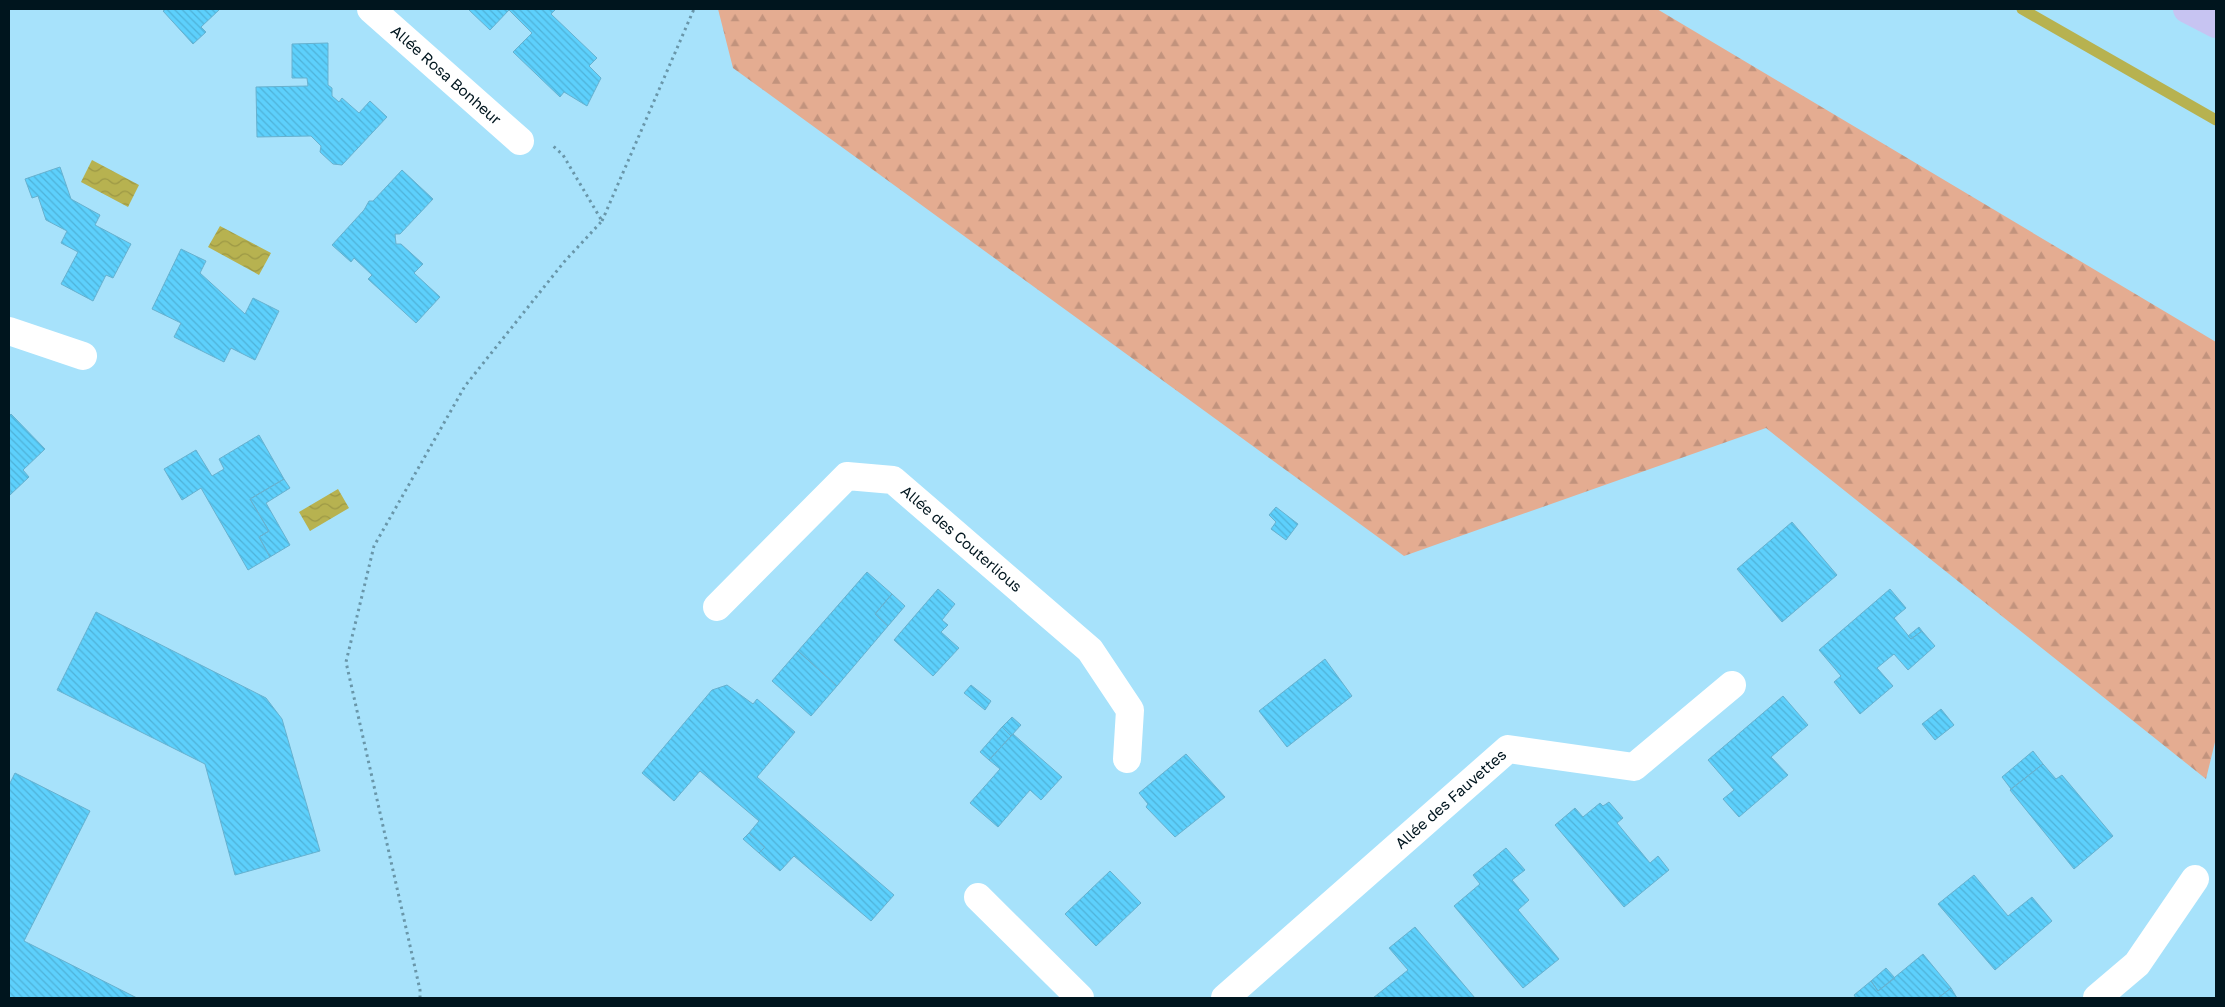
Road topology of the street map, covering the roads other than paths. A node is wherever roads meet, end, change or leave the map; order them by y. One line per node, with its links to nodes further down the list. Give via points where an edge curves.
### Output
1 (371, 9): 4 (street, Allée Rosa Bonheur)
2 (2187, 9): 3 (main road)
3 (2216, 24)
4 (520, 141)
5 (9, 331): 6 (street)
6 (83, 356)
7 (717, 607): 9 (street, Allée des Couterlious, via 847,476 893,480 1090,650 1130,710)
8 (1732, 685): 13 (street, Allée des Fauvettes, via 1634,768 1508,750)
9 (1127, 759)
10 (2194, 879): 14 (street, via 2137,964)
11 (978, 896): 12 (street)
12 (1080, 998)
13 (1225, 998)
14 (2097, 998)

